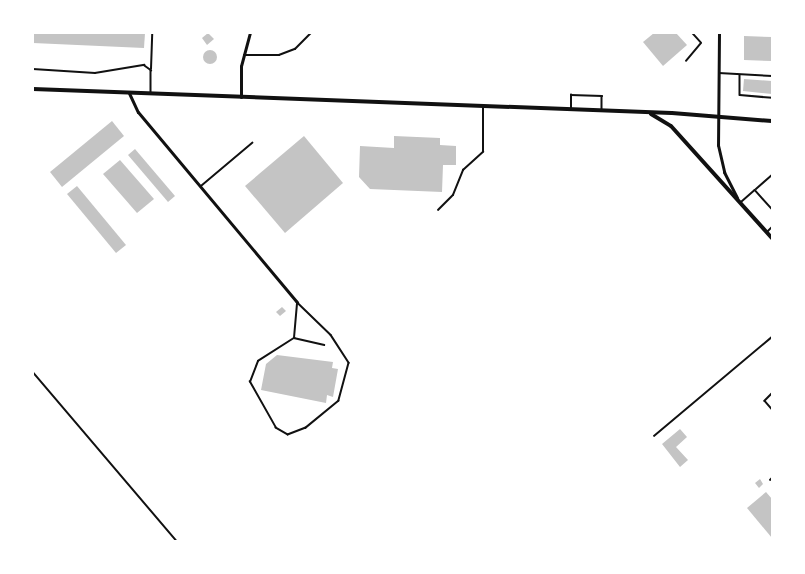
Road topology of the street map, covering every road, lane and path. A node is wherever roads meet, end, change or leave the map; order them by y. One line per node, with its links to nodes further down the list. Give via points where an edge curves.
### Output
1 (152, 33): 9 (lane)
2 (250, 33): 6 (street)
3 (311, 33): 6 (lane, via 295,49 279,55)
4 (692, 33): 7 (lane, via 701,43)
5 (719, 33): 10 (street)
6 (243, 55): 16 (street)
7 (686, 61)
8 (33, 69): 9 (lane, via 95,73 133,64)
9 (151, 70): 15 (lane)
10 (718, 73): 11 (lane); 22 (street)
11 (740, 74): 12 (lane); 17 (lane, via 740,94)
12 (772, 76)
13 (33, 89): 14 (street)
14 (129, 93): 15 (street); 26 (street, via 138,112)
15 (151, 93): 16 (street)
16 (241, 97): 18 (street)
17 (772, 98)
18 (483, 106): 19 (street); 31 (lane, via 483,152 463,170 453,195)
19 (571, 110): 20 (street); 20 (lane, via 571,95 602,96)
20 (602, 111): 21 (street)
21 (651, 113): 22 (street); 28 (street, via 671,126)
22 (718, 117): 23 (street); 28 (street, via 721,162)
23 (772, 121)
24 (252, 143): 26 (lane)
25 (772, 176): 27 (lane)
26 (200, 187): 35 (street)
27 (755, 190): 29 (lane); 30 (lane)
28 (737, 198): 29 (street)
29 (741, 202): 33 (street)
30 (772, 209)
31 (438, 210)
32 (772, 227): 33 (lane)
33 (767, 232): 34 (street)
34 (772, 238)
35 (297, 302): 37 (lane); 37 (lane, via 331,335 349,363 339,401 306,428 288,435 276,428 250,382 258,361)
36 (772, 337): 42 (lane)
37 (294, 338): 38 (lane)
38 (324, 345)
39 (33, 372): 43 (lane)
40 (772, 394): 41 (lane, via 765,400)
41 (772, 409)
42 (654, 436)
43 (177, 541)

